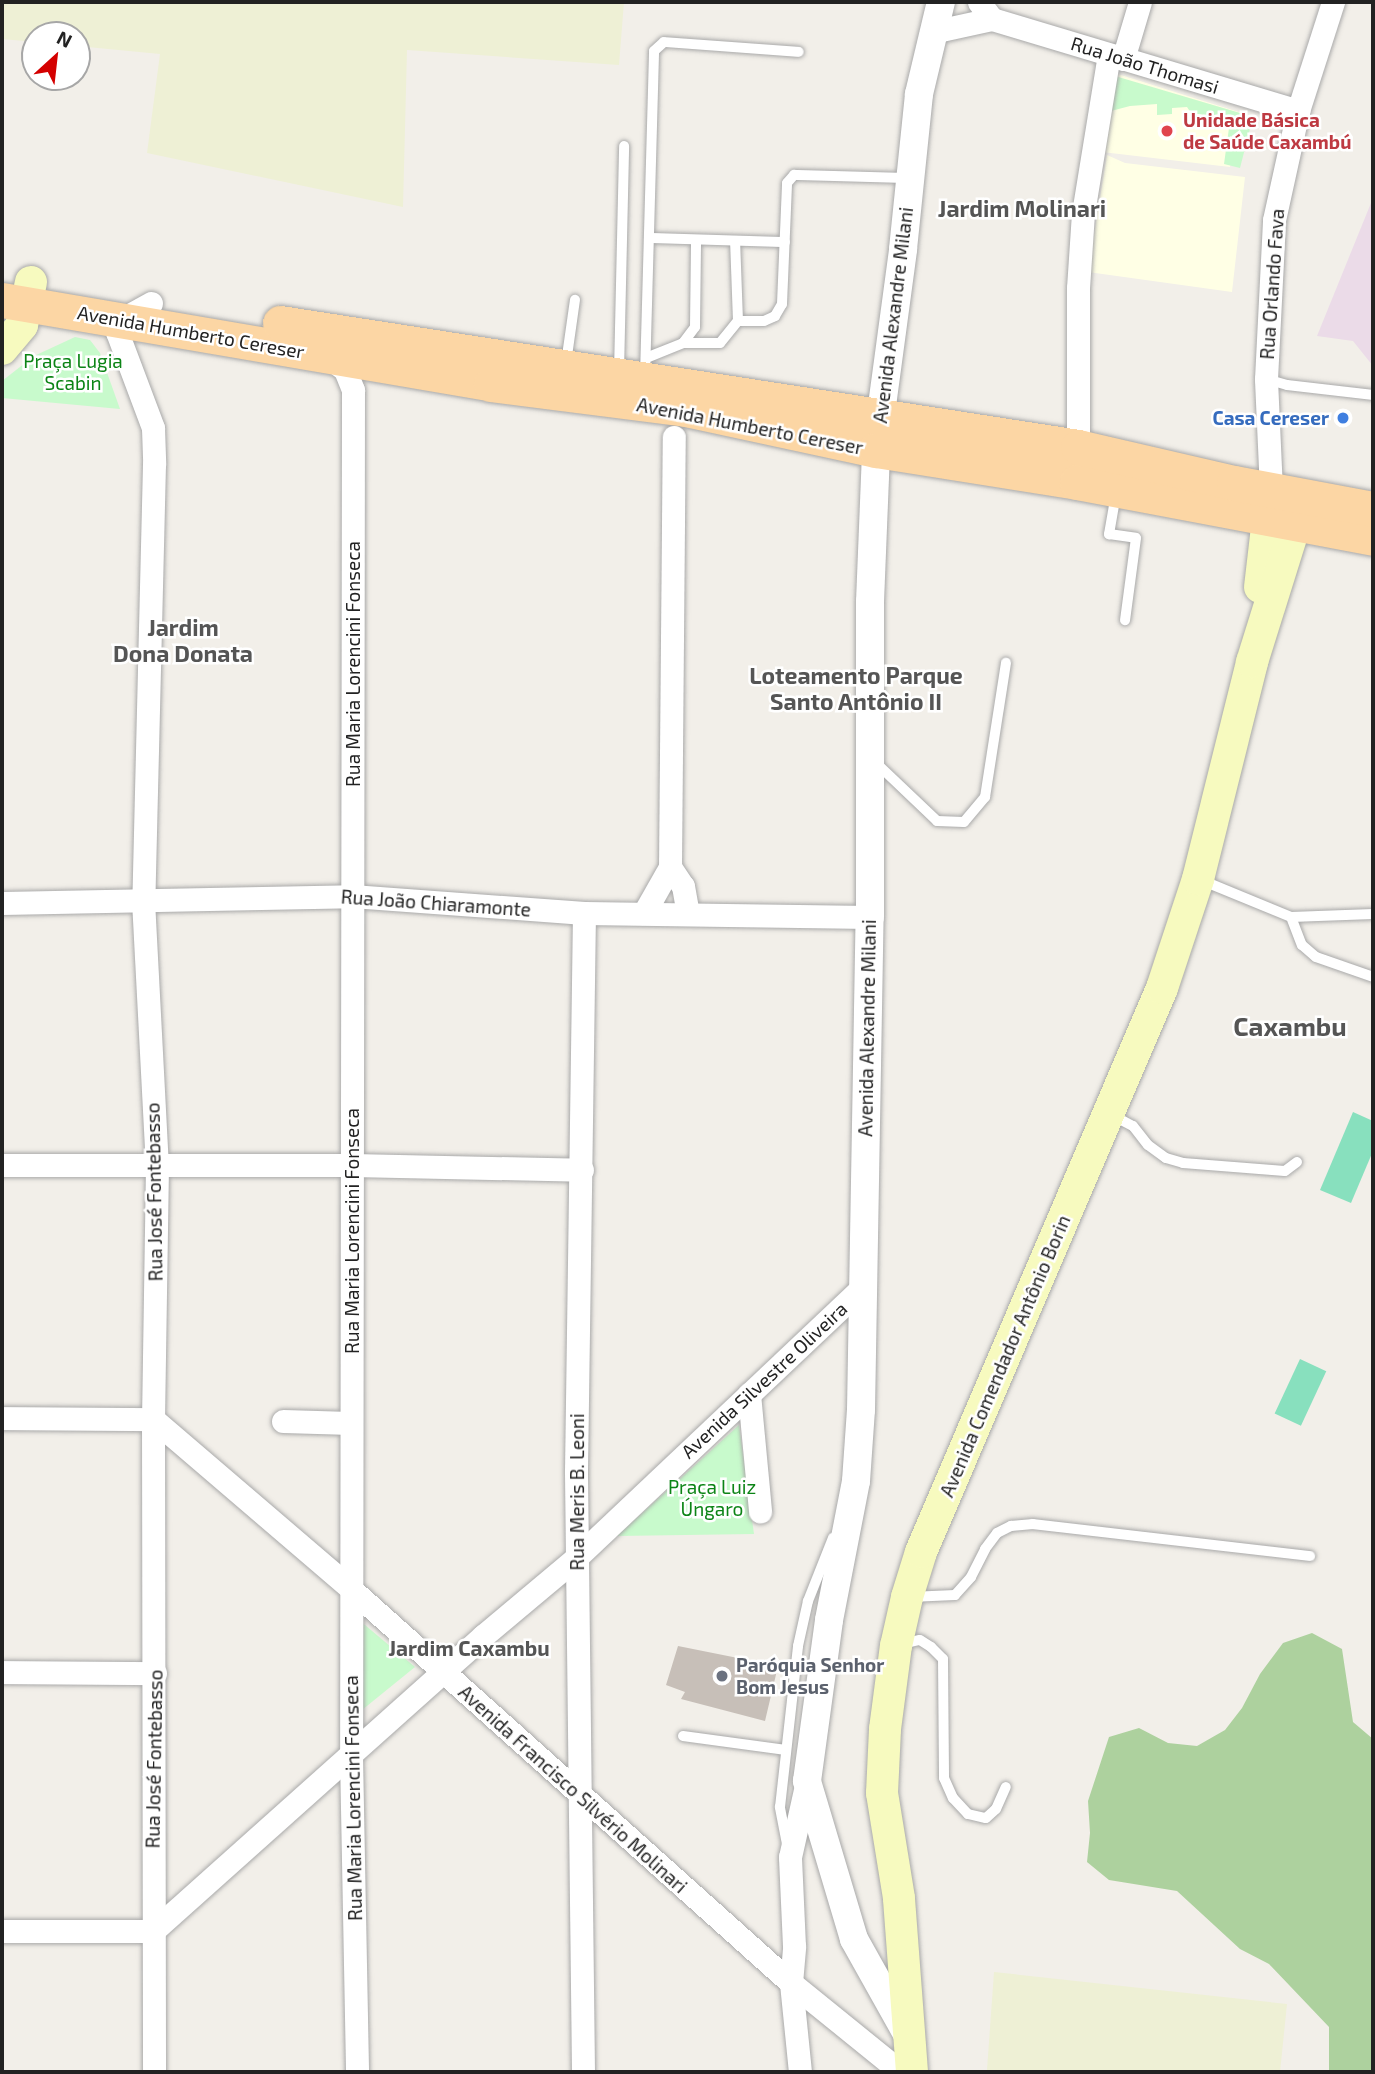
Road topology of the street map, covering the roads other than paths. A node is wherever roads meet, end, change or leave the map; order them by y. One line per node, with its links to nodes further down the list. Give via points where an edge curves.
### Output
1 (941, 2): 5 (street, Avenida Alexandre Milani)
2 (1140, 2): 7 (street)
3 (1333, 2): 8 (street, Rua Orlando Fava)
4 (985, 10): 5 (street, Rua João Thomasi); 7 (street, Rua João Thomasi)
5 (932, 32): 10 (street, Avenida Alexandre Milani, via 919,94)
6 (799, 52): 11 (lane, via 658,45 654,51)
7 (1116, 57): 8 (street, Rua João Thomasi); 30 (street, via 1083,213)
8 (1298, 111): 25 (street, Rua Orlando Fava, via 1274,220)
9 (624, 146): 24 (lane)
10 (910, 178): 14 (lane, via 794,176 787,183); 28 (street, Avenida Alexandre Milani)
11 (649, 238): 12 (lane); 24 (lane)
12 (696, 241): 13 (lane); 19 (lane, via 695,327)
13 (735, 241): 14 (lane); 18 (lane)
14 (785, 242): 18 (lane, via 782,304 775,316 764,321)
15 (16, 291): 17 (main road, Avenida Humberto Cereser); 20 (main road, via 22,325)
16 (575, 300): 23 (lane)
17 (136, 311): 21 (main road, Avenida Humberto Cereser); 23 (main road, Avenida Humberto Cereser); 42 (street, Rua José Fontebasso, via 117,332 153,428)
18 (738, 320): 19 (lane, via 720,343)
19 (683, 343): 24 (lane)
20 (2, 349)
21 (325, 355): 22 (main road, Avenida Humberto Cereser); 26 (street, via 345,370)
22 (378, 364): 26 (street, via 358,379); 28 (main road, Avenida Humberto Cereser, via 491,384)
23 (566, 367): 24 (main road, Avenida Humberto Cereser)
24 (637, 371): 28 (main road, Avenida Humberto Cereser)
25 (1265, 379): 27 (lane); 34 (street, Rua Orlando Fava)
26 (353, 390): 41 (street, Rua Maria Lorencini Fonseca)
27 (1373, 395)
28 (877, 434): 30 (main road, Avenida Humberto Cereser); 31 (main road, Avenida Humberto Cereser); 38 (street, Avenida Alexandre Milani)
29 (674, 437): 39 (street)
30 (1078, 447): 31 (street); 34 (main road, Avenida Humberto Cereser)
31 (1077, 482): 32 (main road, Avenida Humberto Cereser)
32 (1116, 491): 34 (main road, Avenida Humberto Cereser); 36 (lane, via 1108,534 1136,538)
33 (1373, 509): 34 (main road, Avenida Humberto Cereser)
34 (1278, 511): 35 (main road, Avenida Humberto Cereser); 40 (main road, Avenida Comendador Antônio Borin, via 1252,662)
35 (1373, 538)
36 (1125, 620)
37 (1006, 663): 38 (lane, via 985,797 964,822 937,821)
38 (869, 756): 48 (street, Avenida Alexandre Milani)
39 (670, 867): 45 (street); 46 (street, via 683,886)
40 (1198, 879): 49 (lane); 51 (main road, Avenida Comendador Antônio Borin, via 1163,988)
41 (352, 896): 42 (street, Rua João Chiaramonte); 44 (street, Rua João Chiaramonte); 53 (street, Rua Maria Lorencini Fonseca)
42 (143, 900): 43 (street, Rua João Chiaramonte); 55 (street, Rua José Fontebasso)
43 (2, 903)
44 (584, 913): 45 (street, Rua João Chiaramonte); 56 (street, Rua Meris B. Leoni)
45 (644, 913): 46 (street, Rua João Chiaramonte)
46 (688, 913): 48 (street, Rua João Chiaramonte)
47 (1373, 914): 49 (lane)
48 (870, 917): 57 (street, Avenida Alexandre Milani)
49 (1291, 917): 50 (lane, via 1302,945 1316,957)
50 (1373, 977)
51 (1109, 1114): 52 (lane, via 1133,1126 1166,1158 1183,1163 1284,1171); 68 (main road, Avenida Comendador Antônio Borin, via 920,1552)
52 (1297, 1162)
53 (352, 1164): 55 (street); 56 (street); 62 (street, Rua Maria Lorencini Fonseca)
54 (2, 1165): 55 (street)
55 (157, 1166): 60 (street, Rua José Fontebasso)
56 (582, 1170): 66 (street, Rua Meris B. Leoni)
57 (862, 1287): 58 (street, Avenida Silvestre Oliveira); 63 (street, Avenida Alexandre Milani)
58 (749, 1394): 64 (street); 66 (street, Avenida Silvestre Oliveira)
59 (2, 1418): 60 (street)
60 (153, 1419): 67 (street, Avenida Francisco Silvério Molinari); 71 (street, Rua José Fontebasso)
61 (283, 1421): 62 (street)
62 (351, 1423): 67 (street, Rua Maria Lorencini Fonseca)
63 (856, 1480): 74 (lane, via 808,1601); 76 (street, Avenida Alexandre Milani, via 829,1620)
64 (760, 1511)
65 (1310, 1556): 68 (lane, via 1033,1524 1011,1526 997,1533 955,1595)
66 (576, 1558): 72 (street, Avenida Silvestre Oliveira); 78 (street, Rua Meris B. Leoni)
67 (351, 1589): 72 (street, Avenida Francisco Silvério Molinari); 75 (street, Rua Maria Lorencini Fonseca)
68 (907, 1597): 69 (main road, Avenida Comendador Antônio Borin)
69 (896, 1646): 77 (lane, via 920,1640 943,1660 944,1778 953,1798 968,1814 985,1818 996,1809); 83 (main road, Avenida Comendador Antônio Borin, via 882,1793 899,1898)
70 (2, 1672): 71 (street)
71 (155, 1673): 81 (street, Rua José Fontebasso)
72 (442, 1673): 75 (street, Avenida Silvestre Oliveira); 78 (street, Avenida Francisco Silvério Molinari)
73 (683, 1736): 74 (lane)
74 (786, 1750): 79 (lane, via 780,1807)
75 (351, 1756): 81 (street, Avenida Silvestre Oliveira); 85 (street, Rua Maria Lorencini Fonseca)
76 (807, 1781): 79 (street); 83 (street, Avenida Alexandre Milani, via 854,1940)
77 (1006, 1787)
78 (580, 1795): 82 (street, Avenida Francisco Silvério Molinari); 86 (street, Rua Meris B. Leoni)
79 (790, 1857): 82 (street)
80 (2, 1931): 81 (street)
81 (153, 1931): 84 (street, Rua José Fontebasso)
82 (791, 1983): 87 (street); 88 (street, Avenida Francisco Silvério Molinari)
83 (907, 2034): 89 (main road, Avenida Comendador Antônio Borin)
84 (154, 2072)
85 (357, 2072)
86 (583, 2072)
87 (800, 2072)
88 (901, 2072)
89 (912, 2072)

